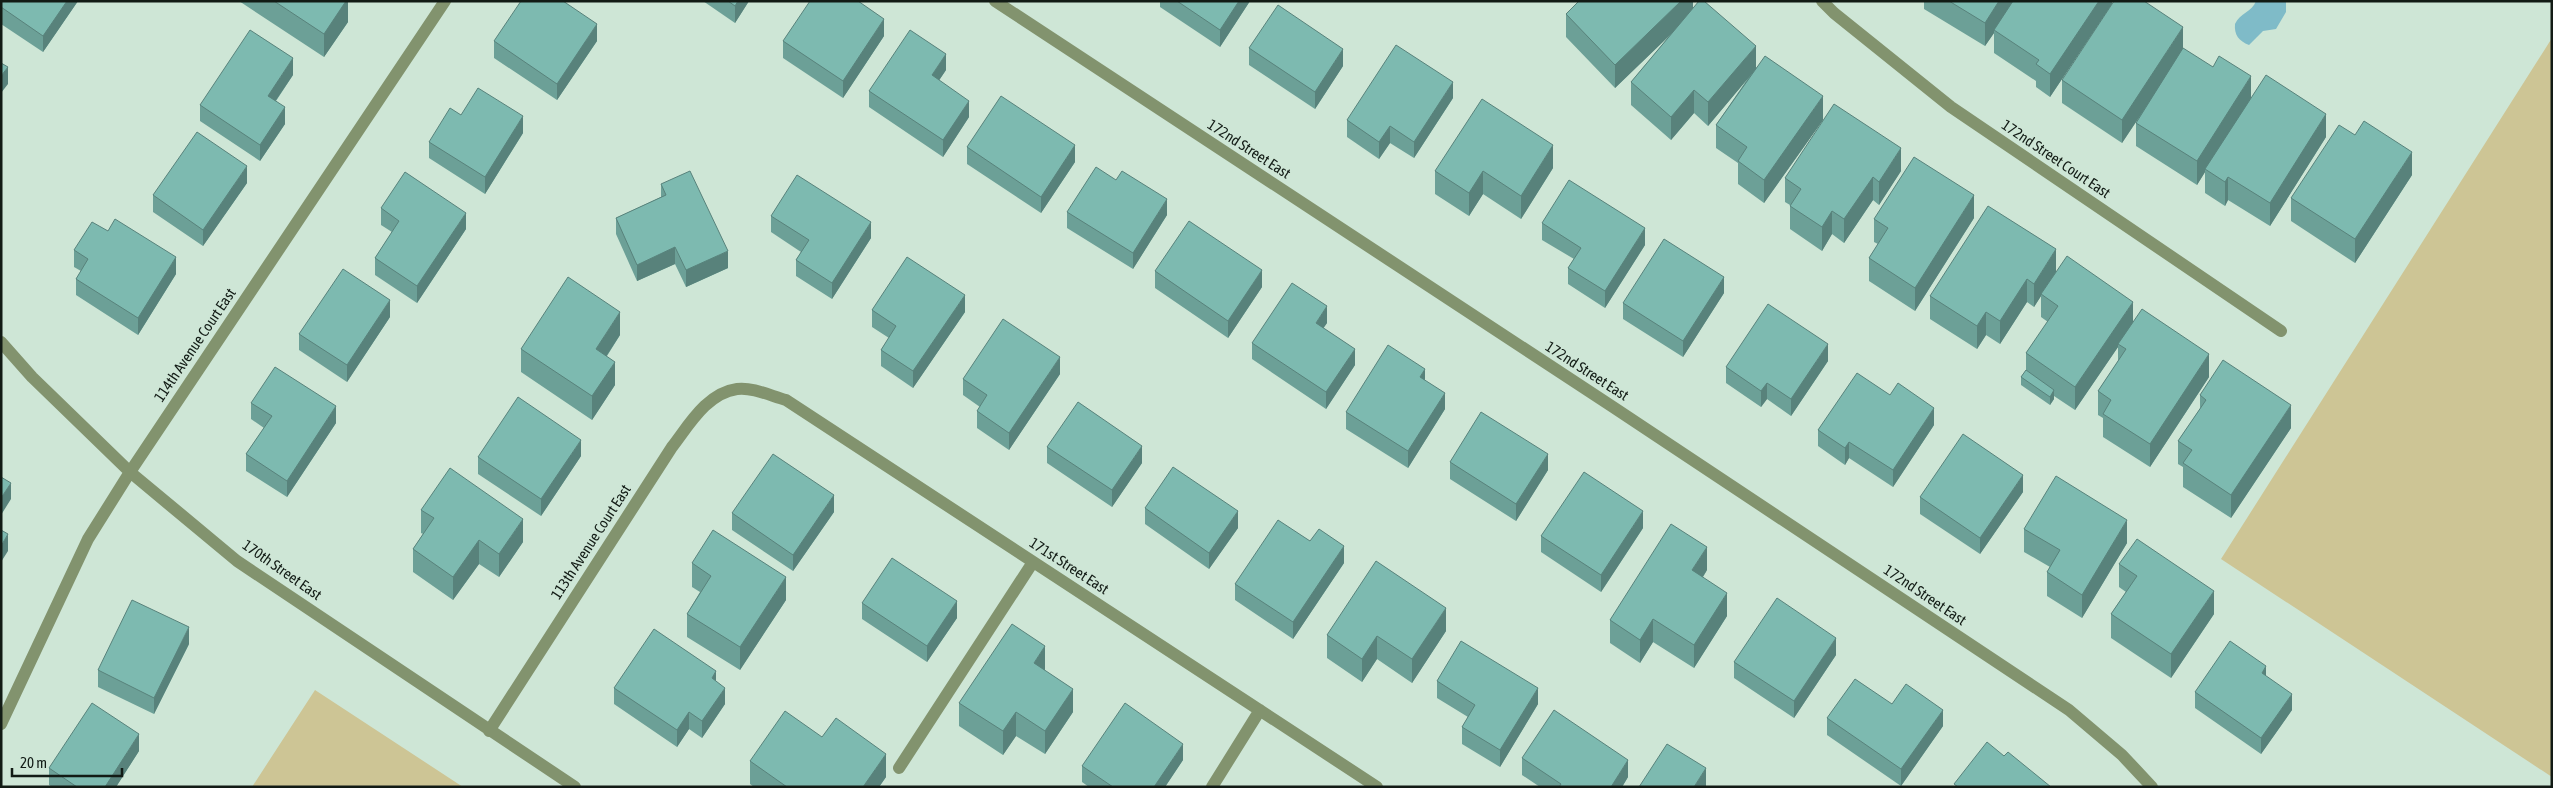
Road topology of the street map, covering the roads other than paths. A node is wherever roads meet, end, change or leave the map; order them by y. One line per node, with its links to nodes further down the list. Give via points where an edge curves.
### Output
1 (446, 1): 7 (street, 114th Avenue Court East)
2 (995, 1): 13 (street, 172nd Street East, via 2068,710 2122,754)
3 (1822, 1): 4 (street, 172nd Street Court East, via 1951,108)
4 (2281, 331)
5 (1, 342): 7 (street, 170th Street East, via 32,377)
6 (737, 389): 8 (street, 171st Street East, via 786,400); 11 (street, 113th Avenue Court East, via 700,409 672,447)
7 (130, 472): 10 (street, 114th Avenue Court East, via 88,539); 11 (street, 170th Street East, via 237,561)
8 (1033, 562): 9 (street, 171st Street East); 12 (street)
9 (1260, 710): 15 (street); 16 (street, 171st Street East)
10 (1, 724)
11 (489, 731): 14 (street, 170th Street East)
12 (899, 768)
13 (2151, 785)
14 (575, 787)
15 (1212, 787)
16 (1377, 787)

